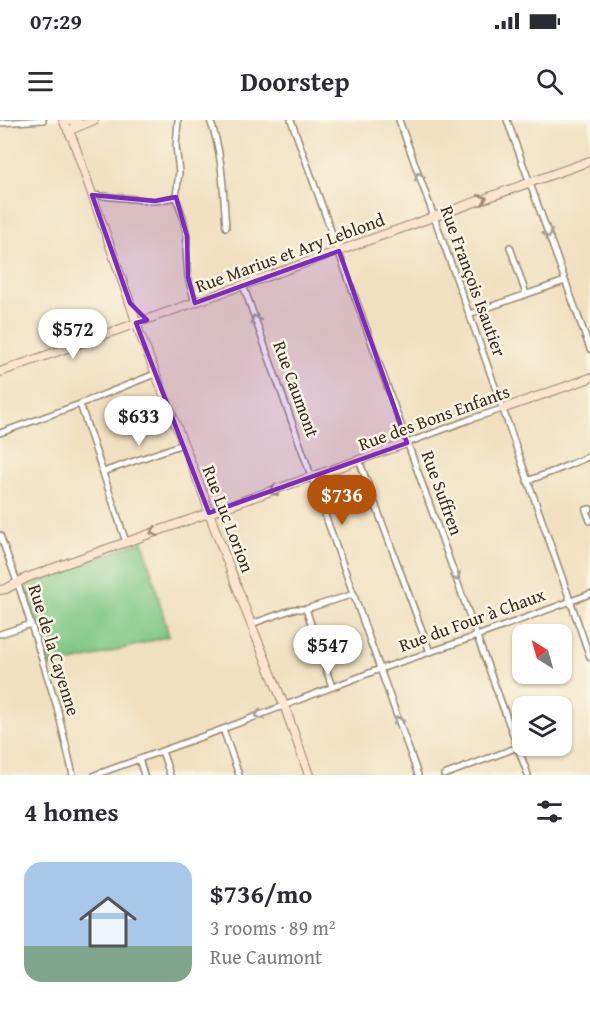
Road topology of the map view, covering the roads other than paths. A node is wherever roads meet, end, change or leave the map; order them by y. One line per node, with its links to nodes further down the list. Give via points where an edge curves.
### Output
1 (43, 120): 9 (street)
2 (67, 120): 10 (street); 11 (street, Rue Luc Lorion)
3 (94, 120): 10 (street)
4 (178, 120): 15 (street)
5 (210, 120): 17 (street, via 220,162)
6 (291, 120): 19 (street, Rue Suffren)
7 (399, 120): 16 (street, Rue François Isautier, one-way to 7)
8 (507, 120): 13 (street)
9 (0, 123)
10 (82, 125): 11 (street)
11 (70, 133): 14 (street, Rue Luc Lorion)
12 (590, 161): 13 (street, Rue Marius et Ary Leblond)
13 (529, 183): 16 (street, Rue Marius et Ary Leblond, one-way to 13); 20 (street, one-way to 20)
14 (92, 195): 15 (street, via 154,201); 23 (street, Rue Luc Lorion)
15 (176, 197): 24 (street, via 187,236 188,277)
16 (434, 217): 19 (street, Rue Marius et Ary Leblond); 25 (street, Rue François Isautier)
17 (226, 227)
18 (510, 247): 22 (street)
19 (339, 251): 21 (street, Rue Marius et Ary Leblond); 35 (street, Rue Suffren)
20 (565, 281): 22 (street); 28 (street)
21 (243, 285): 24 (street, Rue Marius et Ary Leblond); 40 (street, Rue Caumont, one-way to 21)
22 (526, 294): 25 (street)
23 (130, 303): 26 (street); 27 (street, Rue Luc Lorion)
24 (195, 303): 26 (street, Rue Marius et Ary Leblond)
25 (469, 314): 33 (street, Rue François Isautier)
26 (150, 319): 27 (street, Rue Marius et Ary Leblond)
27 (136, 323): 29 (street, Rue Marius et Ary Leblond); 30 (street, Rue Luc Lorion)
28 (590, 349)
29 (0, 372)
30 (155, 374): 32 (street); 36 (street, Rue Luc Lorion)
31 (590, 378): 33 (street, Rue des Bons Enfants)
32 (80, 404): 34 (street); 39 (street)
33 (502, 409): 35 (street, Rue des Bons Enfants); 41 (street, Rue François Isautier)
34 (0, 433)
35 (407, 443): 38 (street, Rue des Bons Enfants); 56 (street, Rue Suffren, one-way to 56)
36 (183, 444): 39 (street); 43 (street, Rue Luc Lorion)
37 (590, 456): 41 (street)
38 (359, 460): 40 (street, Rue des Bons Enfants); 57 (street)
39 (103, 472): 46 (street)
40 (311, 477): 43 (street, Rue des Bons Enfants, one-way to 43); 49 (street, Rue Caumont)
41 (527, 481): 51 (street, Rue François Isautier)
42 (588, 510): 44 (street)
43 (209, 513): 46 (street, Rue des Bons Enfants, one-way to 46); 54 (street, Rue Luc Lorion)
44 (590, 521)
45 (0, 534): 47 (street, Rue de la Cayenne)
46 (126, 542): 47 (street, Rue des Bons Enfants)
47 (17, 582): 48 (street, Rue des Bons Enfants); 53 (street, Rue de la Cayenne)
48 (0, 589)
49 (354, 594): 52 (street); 59 (street, Rue Caumont)
50 (590, 594): 51 (street, Rue du Four à Chaux)
51 (571, 601): 56 (street, Rue du Four à Chaux); 58 (street, Rue François Isautier)
52 (306, 609): 54 (street, via 294,609); 60 (street)
53 (31, 624): 55 (street); 68 (street, Rue de la Cayenne, via 57,706)
54 (251, 624): 61 (street, Rue Luc Lorion)
55 (0, 634)
56 (477, 636): 57 (street, Rue du Four à Chaux); 63 (street, Rue Suffren)
57 (430, 652): 59 (street, Rue du Four à Chaux)
58 (590, 657)
59 (380, 669): 60 (street, Rue du Four à Chaux); 74 (street, Rue Caumont, one-way to 59)
60 (332, 687): 61 (street, Rue du Four à Chaux)
61 (284, 705): 62 (street, Rue du Four à Chaux, one-way to 62); 73 (street, Rue Luc Lorion)
62 (224, 729): 65 (street, Rue du Four à Chaux); 72 (street)
63 (512, 731)
64 (512, 749): 75 (street)
65 (162, 751): 67 (street, Rue du Four à Chaux); 71 (street)
66 (521, 756): 76 (street, Rue Suffren)
67 (139, 759): 69 (street, Rue du Four à Chaux); 70 (street)
68 (73, 775)
69 (95, 775)
70 (144, 775)
71 (170, 775)
72 (239, 775)
73 (309, 775)
74 (418, 775)
75 (444, 775)
76 (528, 775)

